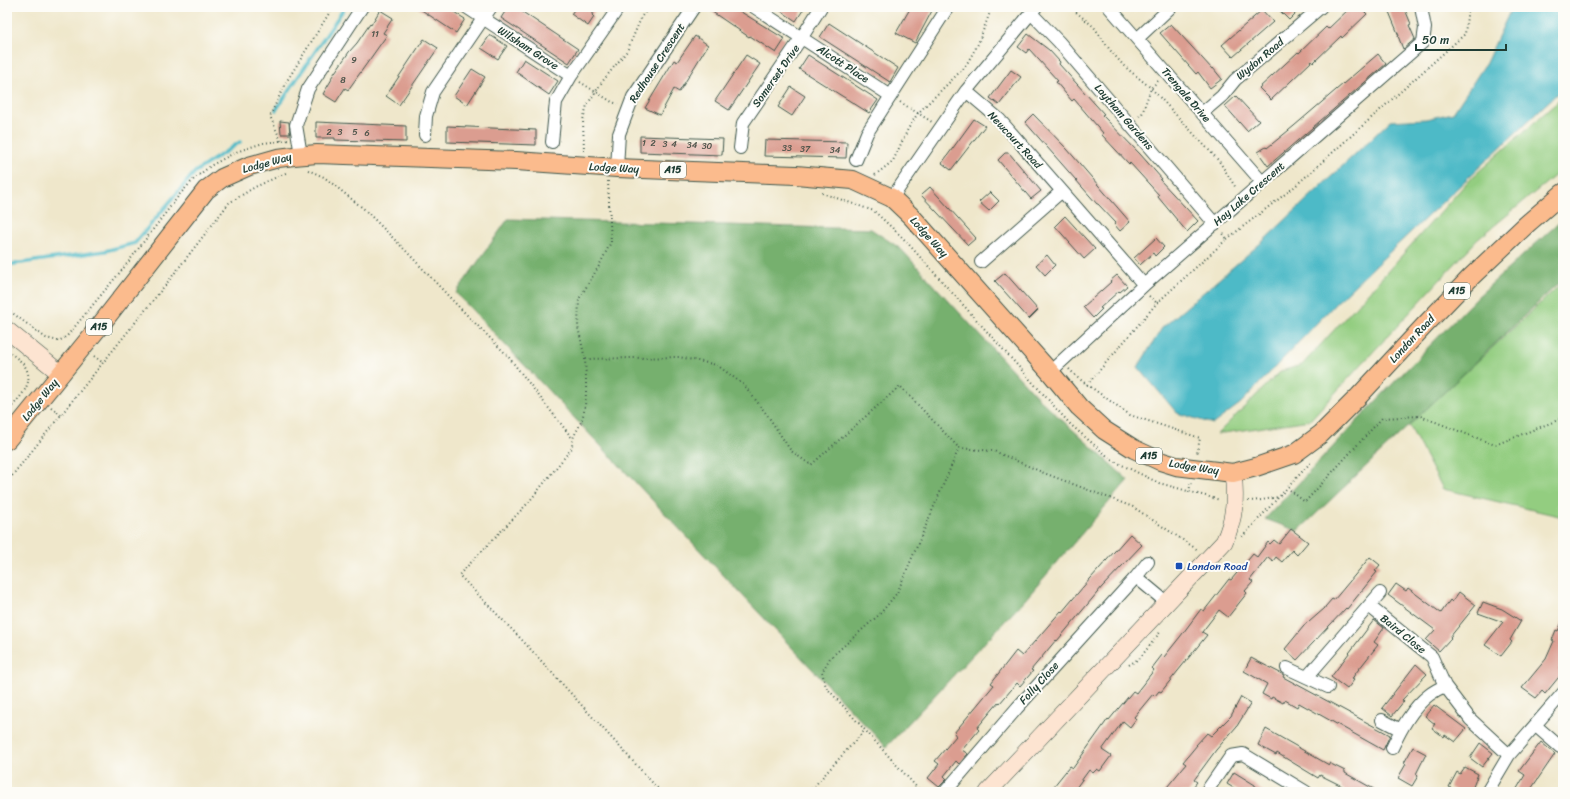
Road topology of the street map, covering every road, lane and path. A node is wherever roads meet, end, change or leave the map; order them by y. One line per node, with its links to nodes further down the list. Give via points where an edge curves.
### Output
1 (333, 7): 36 (path, via 285,84 270,116)
2 (362, 7): 40 (street, via 308,89 296,125)
3 (466, 7): 21 (street, Wilsham Grove)
4 (491, 7): 21 (street)
5 (620, 7): 25 (street)
6 (649, 7): 28 (path, via 642,16 628,51 602,82)
7 (694, 7): 30 (street, Redhouse Crescent, via 633,97)
8 (754, 7): 22 (street, Alcott Place)
9 (821, 7): 22 (street, Somerset Drive)
10 (948, 7): 29 (street)
11 (992, 7): 31 (path, via 978,44 965,67)
12 (1070, 7): 26 (path, via 1094,27 1124,66)
13 (1109, 7): 23 (street, Trengale Drive)
14 (1171, 7): 23 (street)
15 (1321, 7): 32 (street, Wydon Road, via 1234,80 1222,96)
16 (1422, 7): 45 (street, Hay Lake Crescent, via 1426,28 1423,42)
17 (1468, 7): 20 (path)
18 (1472, 7): 20 (path)
19 (1033, 10): 27 (street); 33 (street, Laytham Gardens)
20 (1468, 12): 52 (path, via 1465,34 1293,188)
21 (483, 18): 25 (street, Wilsham Grove); 35 (street, via 433,92 426,116)
22 (802, 38): 29 (street, Alcott Place); 38 (street, Somerset Drive, via 743,123)
23 (1137, 39): 24 (street, Trengale Drive)
24 (1166, 73): 26 (path); 32 (street, Trengale Drive)
25 (571, 76): 28 (path); 37 (street, via 556,102)
26 (1151, 88): 33 (path, via 1142,114); 50 (path, via 1219,161)
27 (966, 91): 34 (street); 46 (street, Newcourt Road, via 999,119)
28 (597, 92): 30 (path, via 612,102); 39 (path, via 588,105 584,120 584,152)
29 (891, 96): 31 (path); 41 (street, via 867,133)
30 (629, 107): 42 (street, Redhouse Crescent, via 619,134)
31 (918, 113): 34 (path); 43 (path, via 893,161)
32 (1202, 113): 45 (street, Trengale Drive)
33 (1130, 124): 51 (street, Laytham Gardens)
34 (940, 128): 49 (street)
35 (425, 135)
36 (280, 140): 40 (path); 40 (path); 55 (path, via 236,152 196,177 67,336 60,341 46,338)
37 (552, 142)
38 (740, 148)
39 (589, 152)
40 (296, 155): 42 (main road, Lodge Way / A15, via 516,162); 60 (main road, Lodge Way / A15, via 249,166 222,178 206,190); 64 (path, via 303,167 324,177 364,209 401,246 507,355); 70 (path, via 229,203)
41 (856, 160)
42 (613, 175): 44 (path); 49 (main road, Lodge Way / A15, via 796,175 852,180); 58 (path, via 612,242 580,298 578,327)
43 (873, 177)
44 (600, 181)
45 (1263, 182): 50 (street, Hay Lake Crescent)
46 (1062, 191): 53 (street); 54 (street, Newcourt Road)
47 (819, 192): 72 (path, via 874,211 903,238 1071,425 1112,460 1159,483)
48 (1563, 193): 69 (main road, London Road / A15, via 1471,277 1321,434 1294,454)
49 (892, 198): 59 (main road, Lodge Way / A15)
50 (1243, 199): 51 (street, Hay Lake Crescent)
51 (1215, 224): 52 (path); 54 (street, Hay Lake Crescent)
52 (1227, 239): 61 (path, via 1157,303)
53 (981, 262)
54 (1144, 285): 59 (street, Hay Lake Crescent)
55 (7, 308)
56 (7, 330): 60 (main road)
57 (7, 350): 62 (path, via 24,365 29,376 27,388)
58 (585, 359): 64 (path, via 586,390 581,421); 66 (path, via 679,356 717,365 744,385 790,451 811,465 900,386)
59 (1056, 367): 61 (path); 68 (main road, Lodge Way / A15, via 1078,407 1104,430 1134,449 1160,461)
60 (61, 374): 65 (main road, Lodge Way / A15)
61 (1088, 385): 68 (path, via 1130,415 1200,438)
62 (7, 412)
63 (1563, 418): 71 (path, via 1495,445 1420,416 1382,418 1305,502)
64 (572, 438): 97 (path, via 572,448 528,503 459,575 529,647)
65 (7, 440)
66 (959, 448): 76 (path, via 994,451 1133,507); 91 (path, via 897,593 880,614 830,658 822,672 826,687)
67 (1316, 456): 73 (path)
68 (1194, 468): 69 (main road, Lodge Way / A15); 72 (path)
69 (1233, 473): 74 (main road)
70 (7, 482)
71 (1290, 490)
72 (1189, 492): 74 (path)
73 (1278, 497): 74 (path); 75 (path)
74 (1234, 502): 76 (main road, via 1231,527 1224,542)
75 (1237, 542)
76 (1209, 557): 80 (main road)
77 (1148, 562): 78 (street, Folly Close)
78 (1136, 577): 80 (street); 100 (street, Folly Close)
79 (1380, 593): 81 (street)
80 (1166, 602): 101 (main road)
81 (1369, 606): 85 (street); 86 (street, Baird Close, via 1432,657)
82 (1162, 630): 83 (path, via 1140,658)
83 (1123, 668)
84 (1287, 668): 85 (street)
85 (1307, 677): 87 (street)
86 (1445, 686): 92 (street, via 1430,693); 95 (street, Baird Close, via 1470,719)
87 (1328, 687)
88 (1563, 693): 90 (street)
89 (1382, 720): 92 (street)
90 (1536, 726): 93 (street); 95 (street)
91 (865, 730): 98 (path); 99 (path)
92 (1401, 730): 94 (street)
93 (1560, 747)
94 (1392, 748)
95 (1509, 755): 104 (street)
96 (1290, 789): 102 (street, via 1242,754 1231,756); 103 (street)
97 (661, 792)
98 (809, 792)
99 (921, 792)
100 (945, 792)
101 (988, 792)
102 (1206, 792)
103 (1306, 792)
104 (1487, 792)

